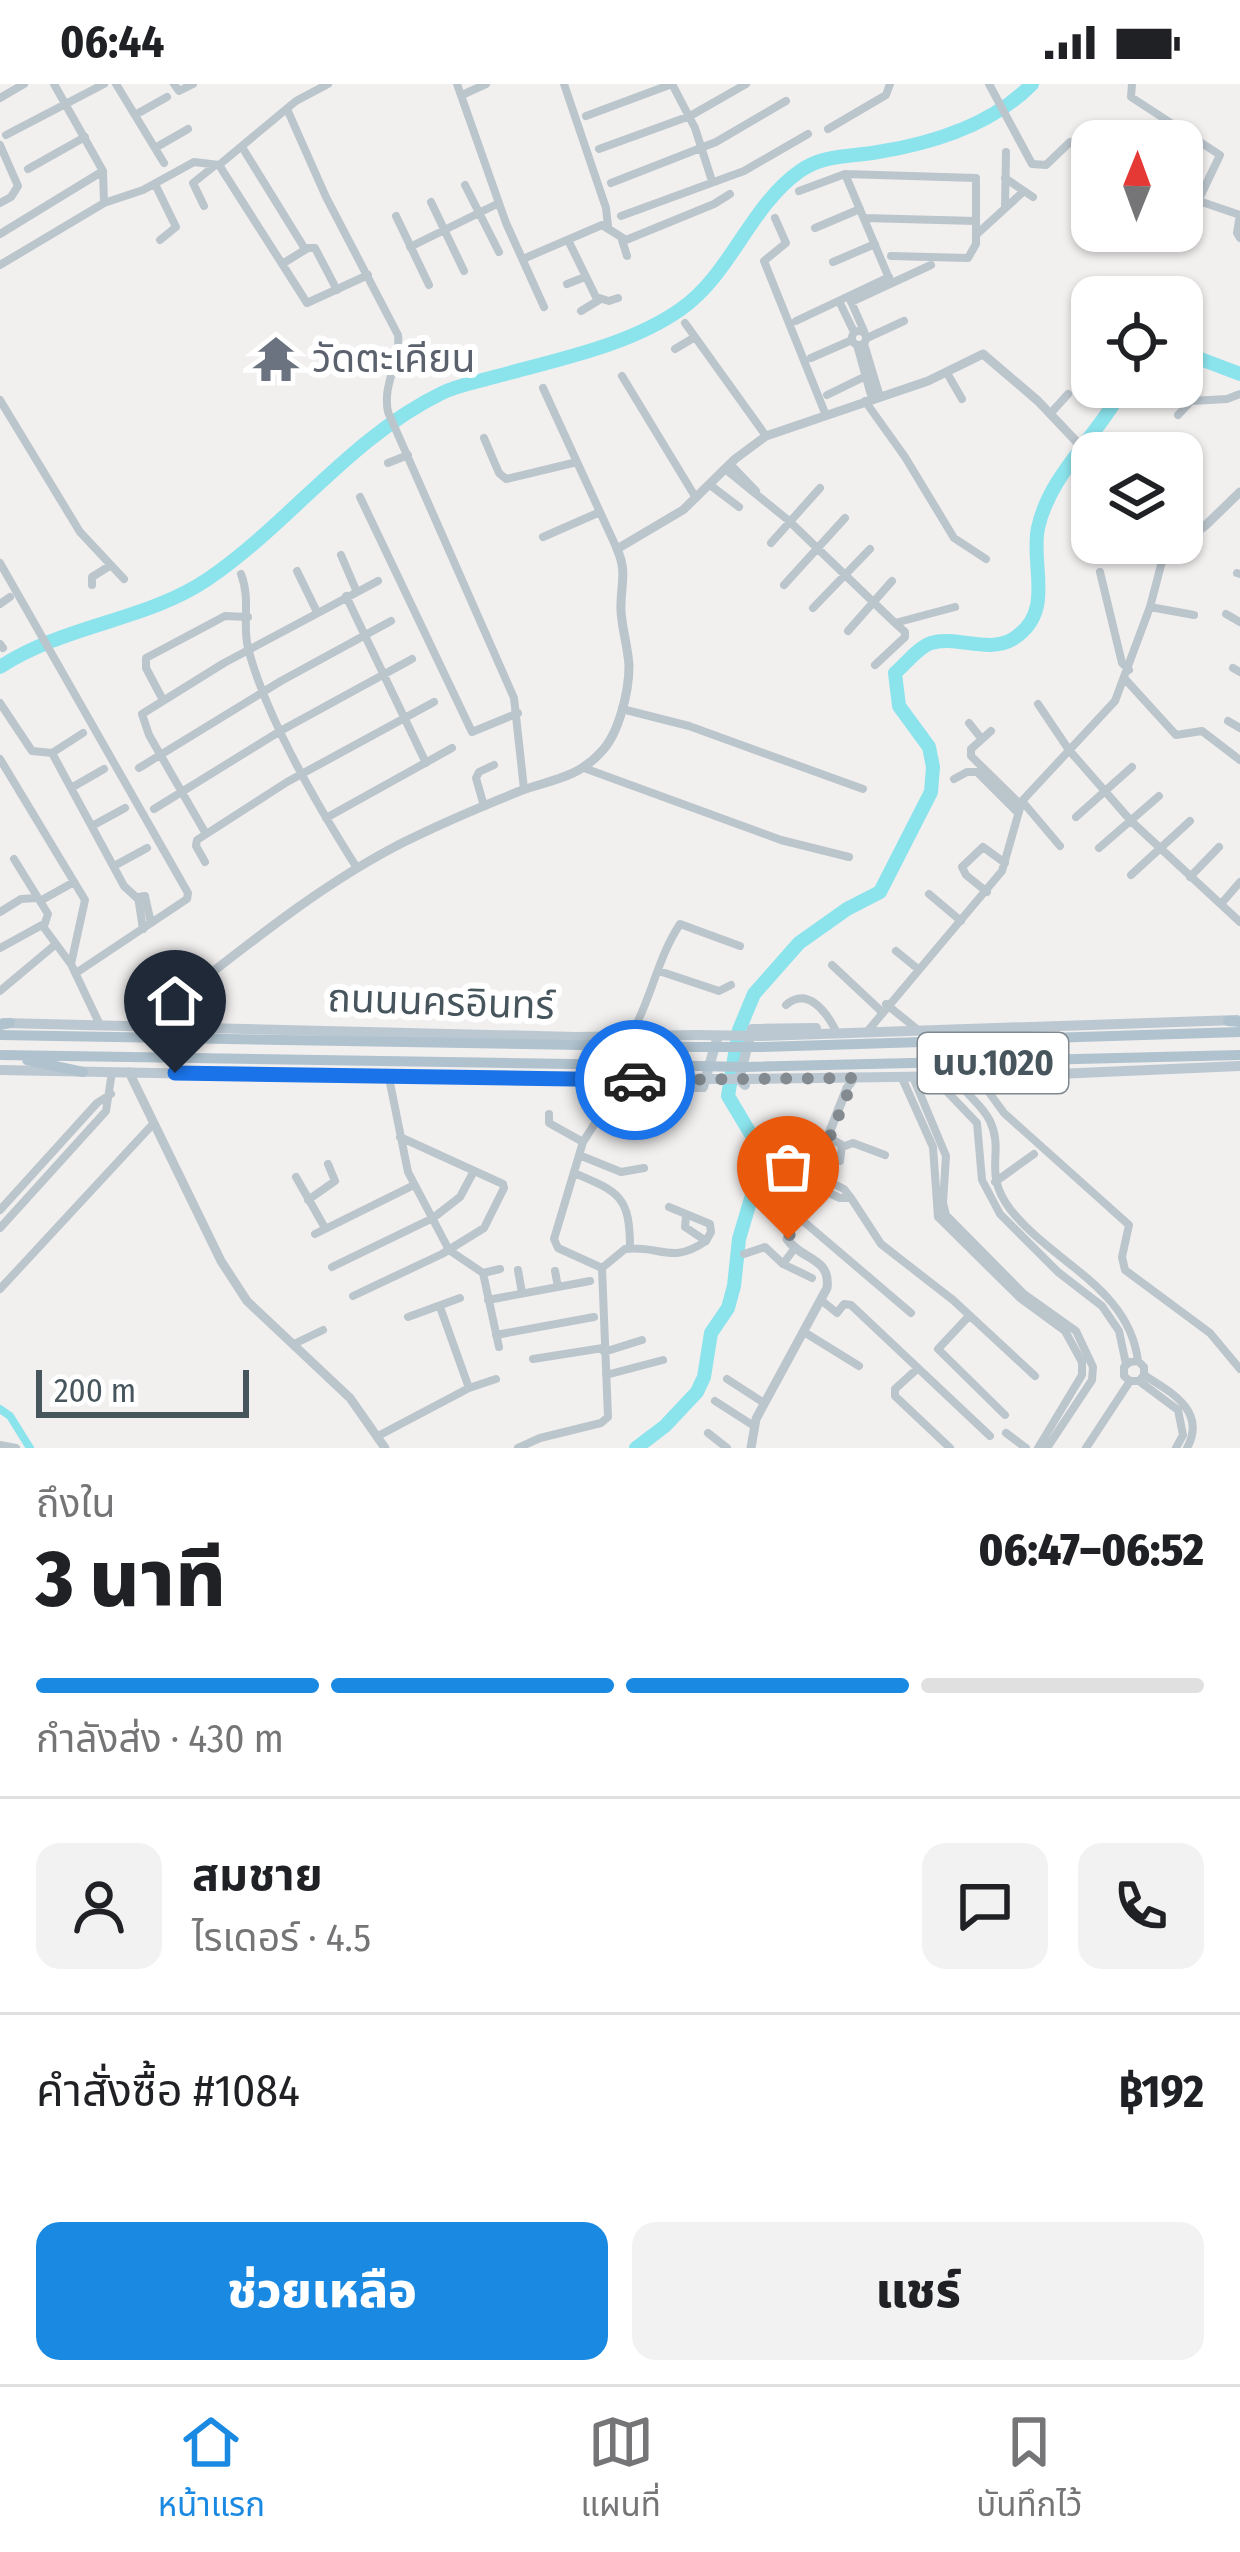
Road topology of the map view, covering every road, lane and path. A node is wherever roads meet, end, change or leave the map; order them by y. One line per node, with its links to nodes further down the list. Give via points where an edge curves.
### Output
1 (24, 84): 18 (street)
2 (54, 84): 20 (street)
3 (104, 84): 20 (street)
4 (116, 84): 22 (street)
5 (174, 84): 6 (street, via 179,91)
6 (193, 84)
7 (328, 84): 21 (street)
8 (457, 84): 16 (street)
9 (486, 84): 16 (street)
10 (564, 84): 65 (street)
11 (672, 84): 23 (street); 24 (street)
12 (746, 84): 24 (street)
13 (890, 84): 27 (street, via 886,95)
14 (989, 84): 31 (street, via 1032,164 1046,165)
15 (1132, 84): 25 (street, via 1131,97)
16 (462, 94): 53 (street)
17 (167, 97): 22 (street)
18 (0, 98)
19 (786, 101): 35 (street)
20 (67, 104): 29 (street); 30 (street)
21 (287, 109): 34 (street); 86 (street)
22 (135, 115): 36 (street)
23 (586, 116)
24 (690, 116): 35 (street); 37 (street)
25 (1166, 120)
26 (188, 129): 36 (street)
27 (828, 129)
28 (808, 134): 45 (street)
29 (6, 135)
30 (85, 137): 41 (street); 42 (street)
31 (1071, 142)
32 (1203, 144): 50 (street, via 1220,155)
33 (0, 145): 54 (street, via 18,186)
34 (242, 147): 40 (street); 76 (street)
35 (702, 147): 45 (street); 46 (street)
36 (155, 148): 39 (street)
37 (599, 149)
38 (1006, 152): 44 (street)
39 (164, 163)
40 (216, 165): 47 (street, via 194,162); 57 (street, via 193,183); 82 (street)
41 (28, 169)
42 (103, 171): 55 (street); 68 (street)
43 (844, 174): 49 (street); 60 (street); 64 (street, via 976,178)
44 (1005, 178): 58 (street); 58 (street, via 1028,194)
45 (712, 182): 61 (street)
46 (611, 183)
47 (155, 184): 55 (street); 71 (street, via 176,226)
48 (465, 185): 59 (street)
49 (799, 191)
50 (1203, 191)
51 (730, 194): 73 (street)
52 (431, 202): 67 (street)
53 (500, 202): 59 (street); 80 (street)
54 (0, 203)
55 (104, 203): 83 (street)
56 (1203, 203): 70 (street, via 1240,215)
57 (204, 206)
58 (1005, 209): 69 (street)
59 (479, 213): 67 (street); 77 (street)
60 (862, 213): 64 (street); 66 (street); 74 (street)
61 (622, 215)
62 (396, 216): 75 (street)
63 (775, 218): 116 (street, via 786,243 764,261)
64 (976, 221): 69 (street)
65 (608, 226): 72 (street); 73 (street)
66 (815, 228)
67 (445, 230): 75 (street); 85 (street)
68 (0, 234)
69 (976, 236): 79 (street, via 968,258)
70 (1240, 238)
71 (160, 240)
72 (568, 240): 80 (street); 87 (street)
73 (622, 240): 78 (street)
74 (874, 244): 81 (street); 88 (street)
75 (410, 247): 90 (street)
76 (305, 250): 82 (street); 91 (street, via 315,248)
77 (500, 252)
78 (627, 256)
79 (891, 256)
80 (523, 259): 95 (street)
81 (833, 262)
82 (282, 264): 91 (street, via 307,304)
83 (0, 265)
84 (931, 265): 88 (street)
85 (464, 271)
86 (368, 275): 91 (street); 122 (street, via 398,335 385,390)
87 (585, 277): 89 (street); 93 (street)
88 (890, 280): 94 (street)
89 (566, 284)
90 (429, 285)
91 (337, 290)
92 (618, 298): 93 (street)
93 (599, 300): 96 (street)
94 (846, 300): 97 (street); 101 (street)
95 (544, 307)
96 (581, 311)
97 (796, 321)
98 (904, 321): 101 (street)
99 (685, 322): 100 (street)
100 (695, 337): 102 (street); 103 (street)
101 (860, 338): 104 (street); 107 (street)
102 (675, 350)
103 (704, 350): 105 (street); 120 (street)
104 (811, 358)
105 (691, 360)
106 (947, 373): 113 (street); 115 (street); 117 (street, via 982,354)
107 (869, 375): 112 (street); 113 (street)
108 (622, 376): 130 (street)
109 (543, 388): 123 (street)
110 (1068, 394): 117 (street)
111 (1240, 394): 118 (street, via 1191,401)
112 (827, 395)
113 (872, 399): 116 (street); 142 (street, via 954,538)
114 (0, 400): 145 (street)
115 (962, 400)
116 (825, 413): 120 (street)
117 (1050, 414): 119 (street)
118 (1178, 415)
119 (1071, 435)
120 (766, 436): 125 (street)
121 (484, 438): 123 (street, via 506,479)
122 (408, 454): 124 (street); 183 (street)
123 (578, 462): 132 (street)
124 (388, 463)
125 (728, 467): 126 (street); 134 (street)
126 (710, 485): 130 (street); 131 (street)
127 (820, 488): 134 (street)
128 (1240, 492): 135 (street)
129 (360, 497): 183 (street, via 472,732)
130 (697, 499): 138 (street)
131 (739, 507)
132 (600, 512): 136 (street); 138 (street)
133 (845, 518): 139 (street)
134 (790, 522): 137 (street); 139 (street)
135 (1203, 527)
136 (543, 537)
137 (771, 543)
138 (617, 548): 182 (street, via 625,568 629,671)
139 (817, 548): 149 (street); 154 (street)
140 (870, 549): 149 (street)
141 (341, 555): 155 (street)
142 (986, 559)
143 (0, 563): 245 (street, via 188,893)
144 (1158, 564): 161 (street)
145 (108, 567): 150 (street); 153 (street)
146 (297, 571): 163 (street)
147 (1100, 572): 176 (street)
148 (242, 574): 166 (street)
149 (846, 574): 158 (street); 162 (street)
150 (124, 579)
151 (378, 581): 155 (street)
152 (892, 581): 158 (street)
153 (92, 585)
154 (784, 585)
155 (356, 590): 156 (street)
156 (346, 596): 163 (street); 171 (street)
157 (10, 597): 159 (street)
158 (874, 600): 168 (street); 170 (street)
159 (0, 604)
160 (956, 607): 168 (street)
161 (1150, 607): 165 (street); 176 (street)
162 (813, 608)
163 (317, 612): 172 (street)
164 (1226, 614): 169 (street)
165 (1194, 615)
166 (248, 617): 172 (street); 178 (street, via 225,616 146,658)
167 (391, 621): 171 (street)
168 (895, 622): 174 (street, via 905,638)
169 (1240, 622)
170 (848, 632)
171 (364, 634): 175 (street); 177 (street)
172 (249, 651): 177 (street); 178 (street)
173 (412, 659): 175 (street)
174 (875, 665)
175 (383, 674): 184 (street); 188 (street)
176 (1127, 674): 193 (street, via 1105,715); 197 (street, via 1176,735 1202,731)
177 (265, 691): 188 (street); 195 (street)
178 (163, 700): 195 (street, via 141,720)
179 (434, 702): 184 (street)
180 (1038, 704): 193 (street)
181 (1, 705): 194 (street, via 32,751)
182 (620, 709): 202 (street, via 611,740); 207 (street)
183 (518, 713): 208 (street)
184 (403, 717): 198 (street); 204 (street)
185 (1228, 722): 187 (street)
186 (969, 724): 191 (street)
187 (1240, 728)
188 (282, 730): 204 (street); 210 (street)
189 (991, 730): 191 (street)
190 (83, 733): 194 (street)
191 (982, 738): 212 (street, via 970,756)
192 (452, 748): 198 (street)
193 (1069, 750): 209 (street); 212 (street)
194 (52, 753): 206 (street)
195 (161, 753): 201 (street); 210 (street)
196 (0, 760): 235 (street)
197 (1240, 760)
198 (426, 763): 217 (street)
199 (494, 765): 213 (street, via 476,778)
200 (1132, 767): 209 (street)
201 (139, 768)
202 (584, 768): 208 (street); 227 (street)
203 (104, 769): 206 (street)
204 (302, 774): 217 (street); 221 (street)
205 (955, 779): 212 (street, via 977,772)
206 (71, 788): 220 (street)
207 (863, 789)
208 (524, 790): 213 (street)
209 (1106, 791): 216 (street); 218 (street)
210 (184, 792): 215 (street); 221 (street)
211 (1159, 796): 218 (street)
212 (1019, 805): 222 (street); 230 (street)
213 (484, 806): 232 (street)
214 (125, 808): 220 (street)
215 (154, 809)
216 (1076, 817)
217 (326, 818): 232 (street)
218 (1132, 820): 223 (street); 226 (street)
219 (1190, 821): 223 (street)
220 (92, 826): 231 (street)
221 (206, 834): 229 (street, via 196,843)
222 (1060, 847)
223 (1160, 847): 233 (street); 234 (street)
224 (1219, 847): 234 (street)
225 (147, 848): 231 (street)
226 (1099, 848)
227 (849, 856)
228 (14, 859): 239 (street)
229 (205, 862)
230 (1006, 863): 237 (street); 237 (street, via 983,847 962,867)
231 (113, 866): 245 (street, via 128,891 145,896)
232 (357, 868): 261 (street)
233 (1131, 875)
234 (1190, 877): 240 (street)
235 (74, 882): 239 (street); 251 (street, via 85,904)
236 (1240, 882): 240 (street)
237 (987, 892): 242 (street)
238 (929, 894): 242 (street)
239 (39, 899): 241 (street); 244 (street)
240 (1221, 904): 243 (street)
241 (0, 912)
242 (961, 921): 252 (street)
243 (1240, 922)
244 (44, 926): 246 (street); 248 (street)
245 (147, 926): 251 (street)
246 (56, 944): 251 (street); 255 (street)
247 (740, 946): 253 (street, via 680,924)
248 (0, 948)
249 (896, 951): 252 (street)
250 (832, 965): 257 (street)
251 (74, 969): 260 (street)
252 (918, 969): 257 (street)
253 (659, 971): 254 (street, via 719,992); 263 (street)
254 (730, 985)
255 (0, 991)
256 (786, 1005): 262 (street, via 807,997)
257 (884, 1008): 265 (street); 266 (street)
258 (1236, 1021): 265 (main road, ถนนนครอินทร์ / นบ.1020)
259 (3, 1023): 260 (main road, ถนนนครอินทร์ / นบ.1020)
260 (100, 1025): 261 (main road, ถนนนครอินทร์ / นบ.1020)
261 (151, 1026): 268 (main road, ถนนนครอินทร์ / นบ.1020)
262 (836, 1029): 266 (main road); 284 (main road, via 752,1029 739,1079 757,1086)
263 (633, 1031): 268 (main road); 287 (main road, via 713,1031 707,1081 698,1090)
264 (1240, 1032): 270 (main road, ถนนนครอินทร์ / นบ.1020)
265 (921, 1033): 266 (main road, ถนนนครอินทร์ / นบ.1020)
266 (863, 1034): 270 (main road, ถนนนครอินทร์ / นบ.1020)
267 (0, 1035): 269 (main road, ถนนนครอินทร์ / นบ.1020)
268 (575, 1037): 269 (main road, ถนนนครอินทร์ / นบ.1020)
269 (696, 1041): 270 (main road, ถนนนครอินทร์ / นบ.1020, bridge)
270 (760, 1041)
271 (0, 1055): 275 (main road); 278 (main road, ถนนนครอินทร์ / นบ.1020)
272 (1240, 1055): 279 (main road, ถนนนครอินทร์ / นบ.1020)
273 (1240, 1066): 280 (main road, ถนนนครอินทร์ / นบ.1020)
274 (0, 1070): 275 (main road, ถนนนครอินทร์ / นบ.1020)
275 (82, 1072): 276 (main road, ถนนนครอินทร์ / นบ.1020)
276 (112, 1072): 277 (main road, ถนนนครอินทร์ / นบ.1020); 288 (street)
277 (129, 1072): 283 (main road, ถนนนครอินทร์ / นบ.1020); 293 (street)
278 (700, 1073): 279 (main road, ถนนนครอินทร์ / นบ.1020, bridge); 286 (main road, ถนนนครอินทร์ / นบ.1020)
279 (746, 1073): 284 (main road, ถนนนครอินทร์ / นบ.1020)
280 (976, 1076): 282 (main road, ถนนนครอินทร์ / นบ.1020); 369 (street, via 1004,1113 1130,1225 1121,1257 1126,1270 1210,1333)
281 (907, 1077): 284 (main road, ถนนนครอินทร์ / นบ.1020); 285 (main road, ถนนนครอินทร์ / นบ.1020); 392 (street, via 946,1156 944,1211 952,1227 1040,1310 1076,1331 1093,1366 1092,1380)
282 (956, 1077): 285 (main road, ถนนนครอินทร์ / นบ.1020); 289 (street)
283 (389, 1078): 286 (main road, ถนนนครอินทร์ / นบ.1020); 295 (street)
284 (849, 1078): 296 (street)
285 (933, 1078): 290 (street)
286 (565, 1081): 287 (main road)
287 (618, 1087): 297 (street)
288 (112, 1093): 292 (street); 294 (street)
289 (973, 1101): 290 (street); 305 (street, via 993,1130)
290 (963, 1107): 304 (street, via 977,1123)
291 (549, 1114): 297 (street, via 549,1123)
292 (83, 1118): 294 (street); 298 (street)
293 (153, 1124): 343 (street); 360 (street, via 226,1270)
294 (92, 1126): 300 (street)
295 (400, 1137): 309 (street); 314 (street)
296 (830, 1138): 299 (street); 312 (street)
297 (583, 1142): 302 (street)
298 (58, 1145): 300 (street); 317 (street)
299 (842, 1147): 303 (street); 306 (street)
300 (66, 1153): 323 (street)
301 (1034, 1154): 313 (street)
302 (579, 1155): 308 (street, via 622,1172); 310 (street)
303 (885, 1155)
304 (980, 1160): 305 (street); 322 (street, via 987,1193)
305 (992, 1160): 313 (street)
306 (840, 1161)
307 (328, 1164): 315 (street, via 335,1181)
308 (644, 1168)
309 (474, 1171): 321 (street, via 460,1197); 329 (street, via 504,1188 484,1228)
310 (573, 1173): 327 (street, via 626,1202); 335 (street, via 554,1244)
311 (296, 1177): 315 (street)
312 (812, 1179): 318 (street); 354 (street, via 851,1198 881,1244)
313 (995, 1182): 320 (street)
314 (414, 1185): 321 (street); 324 (street)
315 (308, 1200): 324 (street)
316 (669, 1207): 319 (street)
317 (0, 1210)
318 (796, 1215): 328 (street, via 788,1239); 330 (street)
319 (686, 1216): 326 (street, via 687,1229); 326 (street, via 710,1224)
320 (1016, 1216): 322 (street); 347 (street)
321 (433, 1218): 329 (street); 333 (street)
322 (1008, 1223): 350 (street)
323 (0, 1228)
324 (325, 1228): 325 (street)
325 (315, 1234)
326 (706, 1241): 327 (street, via 678,1256)
327 (630, 1248): 335 (street)
328 (794, 1249): 332 (street); 336 (street)
329 (449, 1250): 339 (street); 345 (street)
330 (840, 1252): 336 (street); 352 (street)
331 (743, 1254): 332 (street, via 765,1247)
332 (783, 1264): 340 (street)
333 (332, 1267)
334 (500, 1268): 339 (street)
335 (602, 1268): 362 (street)
336 (825, 1269): 349 (street)
337 (518, 1270): 344 (street)
338 (555, 1271): 342 (street)
339 (483, 1273): 348 (street)
340 (812, 1277)
341 (590, 1280): 342 (street)
342 (558, 1287): 344 (street)
343 (0, 1289)
344 (522, 1293): 348 (street)
345 (353, 1296)
346 (460, 1298): 351 (street)
347 (1111, 1298): 350 (street); 365 (street)
348 (488, 1300): 358 (street)
349 (821, 1300): 357 (street); 368 (street, via 837,1313 850,1305)
350 (1102, 1306): 366 (street, via 1119,1330)
351 (440, 1307): 355 (street); 375 (street)
352 (910, 1313)
353 (594, 1316): 358 (street)
354 (969, 1316): 371 (street); 378 (street, via 938,1349)
355 (408, 1317)
356 (322, 1330): 360 (street)
357 (804, 1332): 367 (street); 377 (street)
358 (496, 1335): 361 (street)
359 (642, 1340): 362 (street)
360 (294, 1345): 382 (street)
361 (499, 1347)
362 (604, 1350): 363 (street); 370 (street)
363 (533, 1359)
364 (663, 1360): 370 (street)
365 (1138, 1361): 366 (street); 374 (street)
366 (1126, 1364): 374 (street, via 1124,1372)
367 (859, 1366)
368 (916, 1369): 383 (street); 390 (street, via 895,1396)
369 (1240, 1370)
370 (606, 1375): 387 (street, via 605,1421)
371 (1035, 1376)
372 (496, 1379): 375 (street)
373 (727, 1379): 377 (street)
374 (1138, 1379): 393 (street); 394 (street, via 1178,1410 1184,1435); 395 (street, via 1186,1405 1193,1437)
375 (469, 1388): 382 (street)
376 (715, 1401): 379 (street)
377 (764, 1403): 379 (street)
378 (1005, 1415)
379 (754, 1426): 389 (street)
380 (708, 1432): 388 (street)
381 (1006, 1433): 391 (street)
382 (378, 1436): 386 (street)
383 (990, 1436)
384 (0, 1444): 385 (street)
385 (16, 1448)
386 (385, 1448)
387 (518, 1448)
388 (727, 1448)
389 (751, 1448)
390 (950, 1448)
391 (1026, 1448)
392 (1042, 1448)
393 (1086, 1448)
394 (1176, 1448)
395 (1187, 1448)

